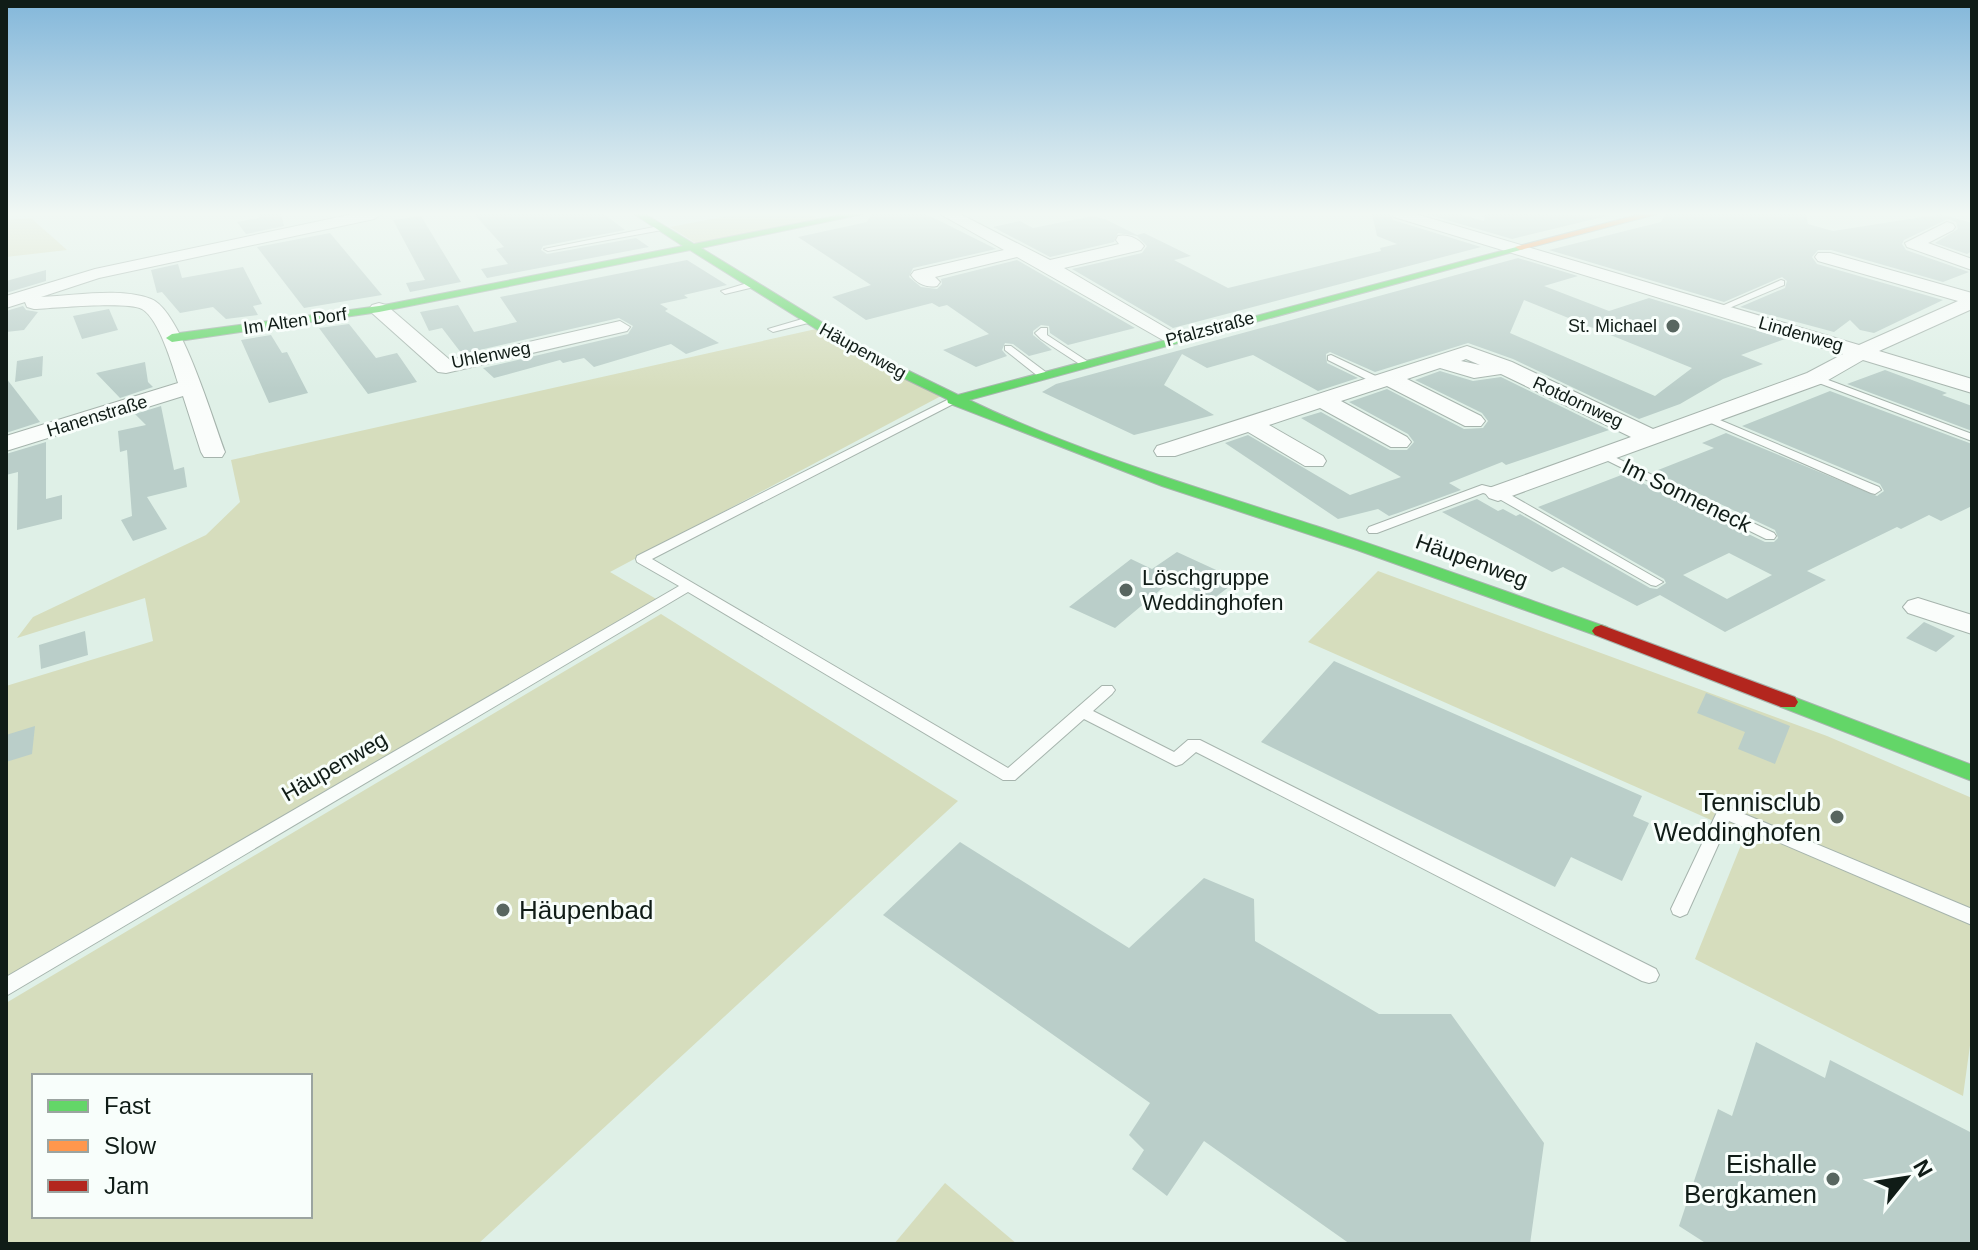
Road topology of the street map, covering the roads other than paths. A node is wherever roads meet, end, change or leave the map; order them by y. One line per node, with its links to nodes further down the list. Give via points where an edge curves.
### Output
1 (103, 272): 14 (street)
2 (570, 272): 15 (street, Im Alten Dorf)
3 (730, 272): 11 (street, Häupenweg)
4 (931, 272): 9 (street, via 920,275)
5 (1059, 272): 22 (street)
6 (1423, 272): 22 (street, Pfalzstraße)
7 (1591, 272): 16 (street, Lindenweg)
8 (1877, 272): 13 (street)
9 (931, 282)
10 (1781, 283): 16 (lane)
11 (751, 285): 12 (lane); 17 (street, Häupenweg)
12 (725, 291)
13 (1972, 300): 24 (street, Im Sonneneck)
14 (6, 303): 21 (street, via 138,301 153,308)
15 (379, 309): 18 (street, Uhlenweg, via 446,367); 21 (street, Im Alten Dorf)
16 (1719, 309): 24 (street, Lindenweg)
17 (809, 320): 19 (lane); 32 (street, Häupenweg)
18 (620, 327)
19 (773, 329)
20 (1044, 330): 26 (lane, via 1044,337)
21 (172, 338): 31 (street)
22 (1175, 339): 26 (street, Pfalzstraße)
23 (1008, 348): 27 (lane)
24 (1863, 351): 28 (street, Im Sonneneck); 30 (street, Lindenweg)
25 (1331, 358): 29 (lane)
26 (1084, 363): 27 (street, Pfalzstraße)
27 (1043, 375): 32 (street, Pfalzstraße)
28 (1815, 378): 34 (street, Im Sonneneck); 38 (lane)
29 (1384, 380): 33 (street, Rotdornweg); 35 (street); 37 (street, Rotdornweg, via 1440,361 1474,372 1504,367)
30 (1972, 386)
31 (188, 387): 40 (street, Hanenstraße); 42 (street)
32 (953, 400): 50 (lane, via 642,559); 55 (street, Häupenweg, via 1113,464 1623,639)
33 (1325, 401): 36 (street, Rotdornweg); 39 (street)
34 (1708, 418): 37 (street, Im Sonneneck); 45 (lane)
35 (1473, 421)
36 (1251, 424): 41 (street, Rotdornweg); 44 (street)
37 (1653, 438): 43 (street, Im Sonneneck)
38 (1972, 438)
39 (1399, 442)
40 (6, 444)
41 (1166, 451)
42 (213, 452)
43 (1604, 455): 46 (street, Im Sonneneck); 48 (lane, Im Sonneneck)
44 (1314, 461)
45 (1875, 490)
46 (1498, 493): 47 (lane, Im Sonneneck, via 1482,489); 49 (lane)
47 (1373, 530)
48 (1770, 536)
49 (1656, 582)
50 (687, 587): 54 (lane, via 1009,776); 59 (lane, Häupenweg)
51 (1918, 607): 52 (street)
52 (1972, 625)
53 (1107, 690): 54 (lane)
54 (1083, 712): 58 (lane, via 1176,760 1194,744)
55 (1972, 773)
56 (1680, 909): 57 (lane, via 1725,812)
57 (1972, 917)
58 (1649, 975)
59 (6, 987)

